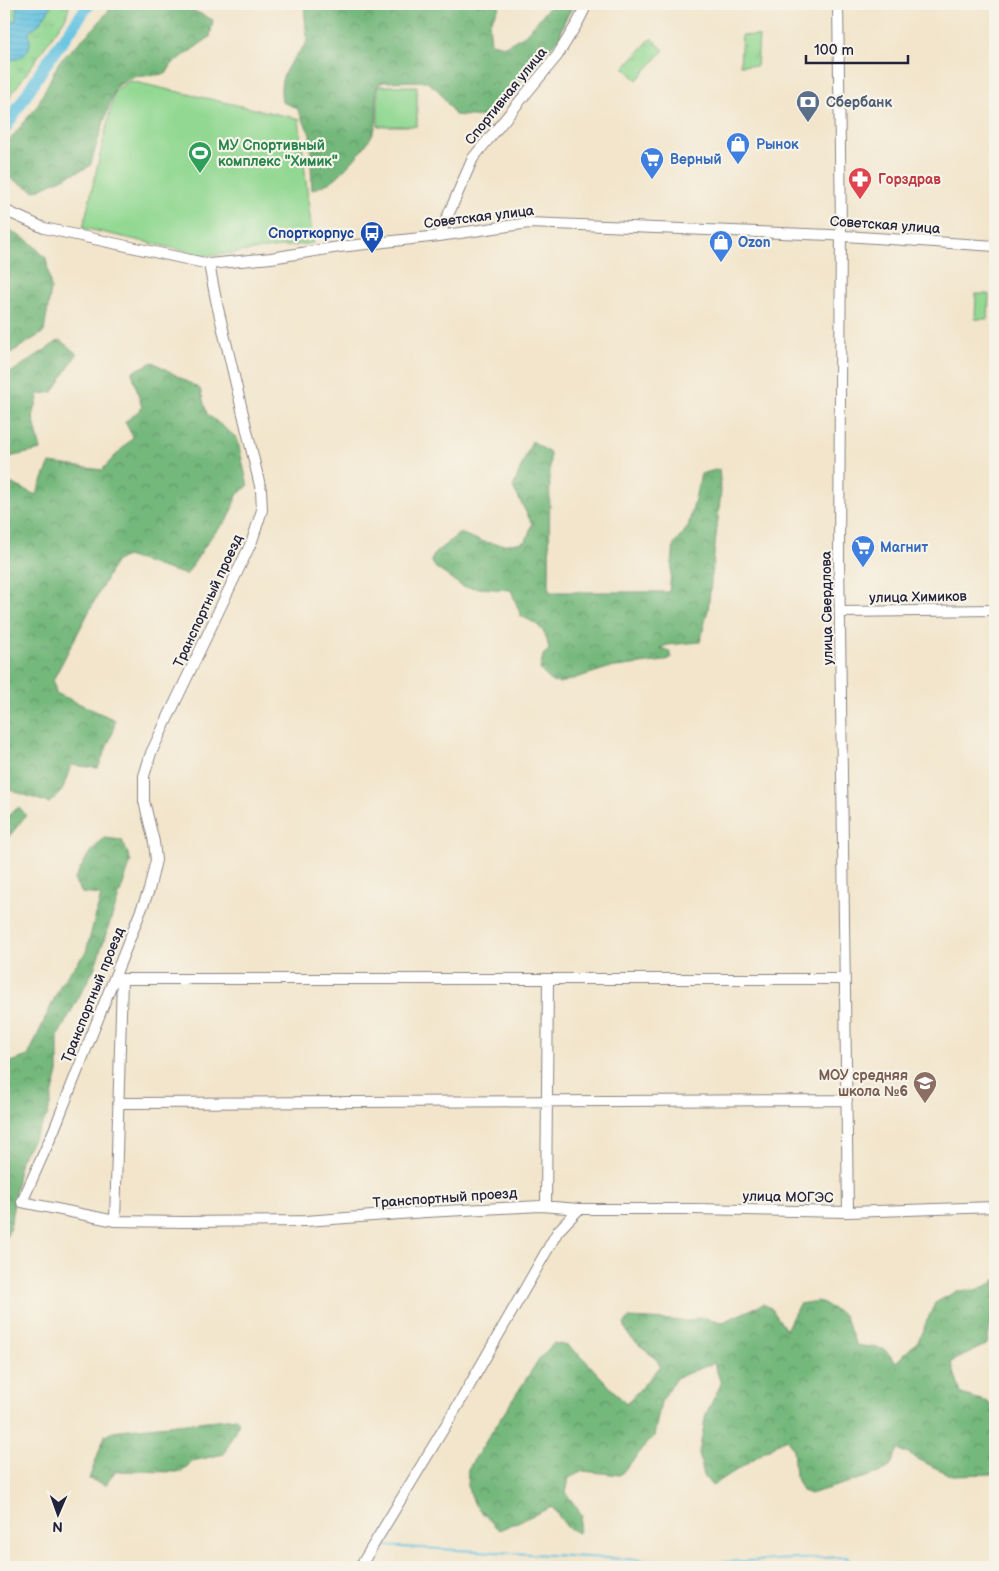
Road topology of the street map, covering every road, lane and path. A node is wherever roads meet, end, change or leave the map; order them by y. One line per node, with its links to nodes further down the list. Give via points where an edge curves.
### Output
1 (586, 4): 4 (street, Спортивная улица, via 557,56 474,158)
2 (838, 4): 5 (street, улица Свердлова)
3 (4, 210): 7 (street, Советская улица, via 44,228)
4 (439, 236): 5 (street, Советская улица, via 529,223); 7 (street, Советская улица)
5 (841, 236): 6 (street, Советская улица); 9 (street, улица Свердлова)
6 (995, 246)
7 (209, 264): 10 (street, Транспортный проезд, via 256,462 262,510 252,541 151,753 144,776 144,801 156,860 150,890)
8 (995, 610): 9 (street, улица Химиков)
9 (841, 612): 12 (street, улица Свердлова)
10 (118, 979): 11 (street); 15 (street); 20 (street, Транспортный проезд, via 22,1202)
11 (548, 979): 12 (street); 14 (street)
12 (846, 979): 13 (street, улица Свердлова)
13 (847, 1100): 14 (street); 19 (street, улица Свердлова)
14 (547, 1101): 15 (street); 16 (street)
15 (118, 1103): 20 (street)
16 (546, 1206): 18 (street, Транспортный проезд); 20 (street, Транспортный проезд, via 306,1221)
17 (995, 1207): 19 (street, улица МОГЭС)
18 (579, 1209): 19 (street, улица МОГЭС); 21 (street, via 558,1231)
19 (848, 1212)
20 (115, 1221)
21 (360, 1567)

